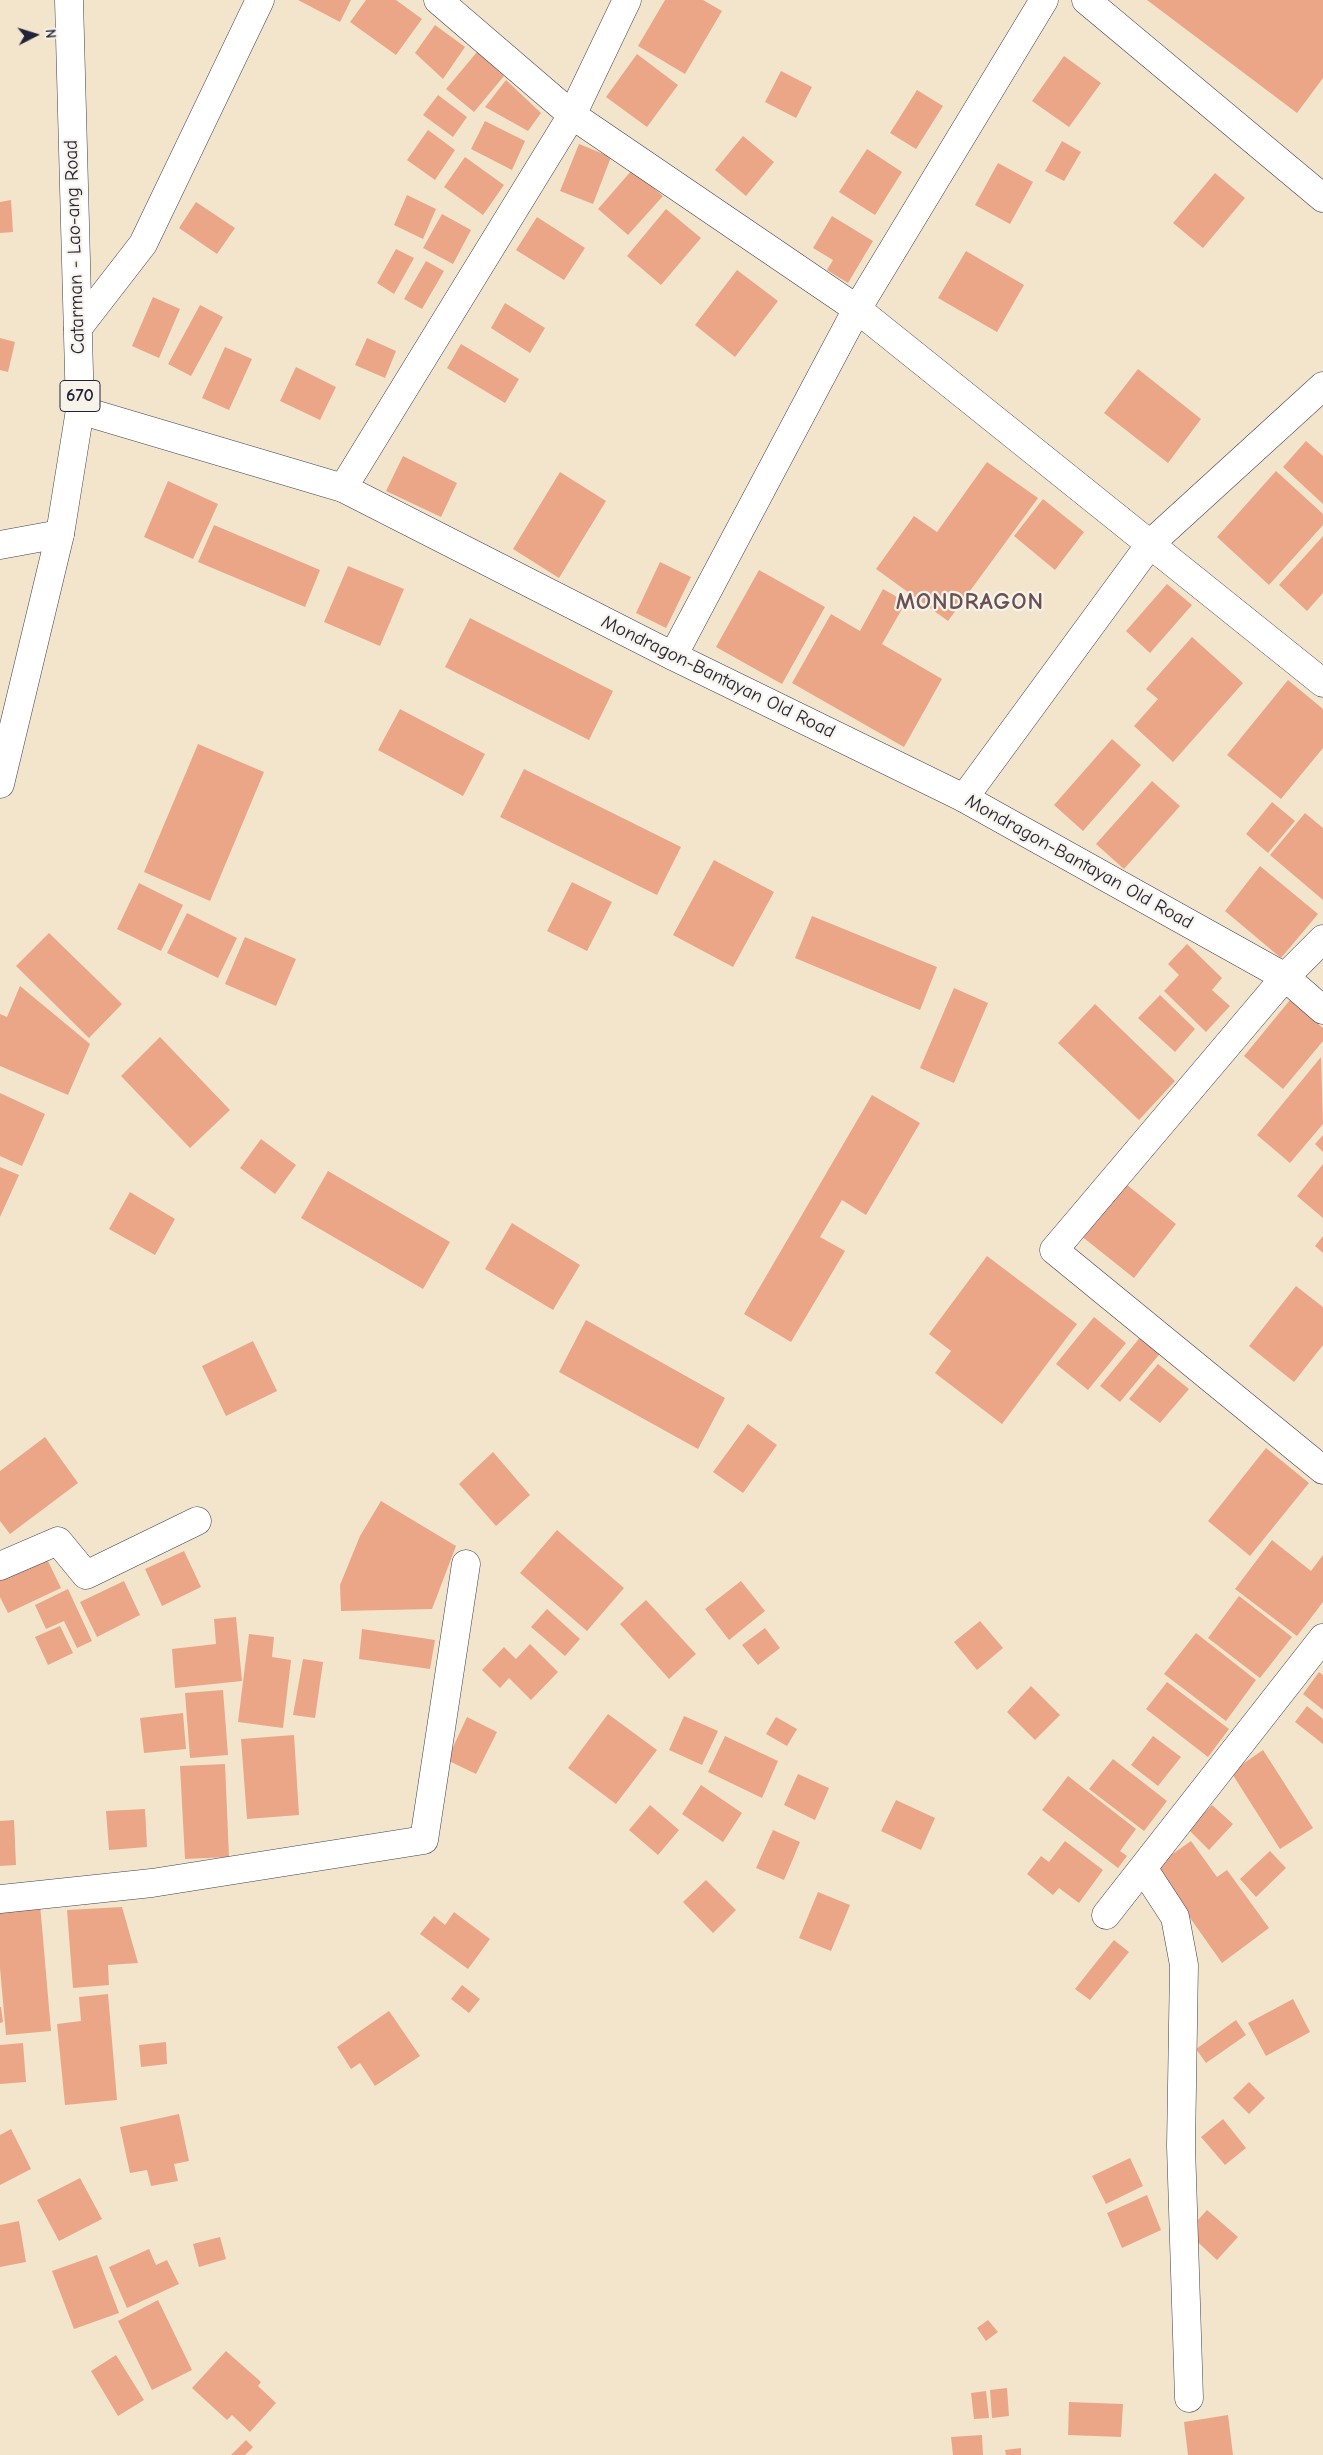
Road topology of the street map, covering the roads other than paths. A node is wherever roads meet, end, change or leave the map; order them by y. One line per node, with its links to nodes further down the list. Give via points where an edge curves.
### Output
1 (69, 0): 10 (street, Catarman - Lao-ang Road / 670)
2 (260, 0): 10 (street, via 143,244)
3 (438, 0): 7 (street)
4 (627, 0): 7 (street)
5 (1044, 0): 9 (street)
6 (1086, 0): 8 (street)
7 (572, 115): 9 (street); 13 (street)
8 (1323, 198)
9 (857, 309): 15 (street); 17 (street)
10 (78, 328): 12 (street, Catarman - Lao-ang Road / 670)
11 (1323, 386): 15 (street)
12 (80, 410): 13 (street, Mondragon-Bantayan Old Road); 14 (street, Catarman - Lao-ang Road / 670)
13 (343, 488): 17 (street, Mondragon-Bantayan Old Road)
14 (60, 534): 16 (street); 19 (street, Catarman - Lao-ang Road / 670)
15 (1151, 543): 18 (street); 20 (street)
16 (0, 546)
17 (673, 656): 20 (street, Mondragon-Bantayan Old Road)
18 (1323, 683)
19 (0, 784)
20 (964, 798): 22 (street, Mondragon-Bantayan Old Road)
21 (1323, 939): 22 (street)
22 (1285, 977): 23 (street, Mondragon-Bantayan Old Road); 24 (street, via 1054,1250)
23 (1323, 1010)
24 (1323, 1470)
25 (197, 1521): 27 (street, via 86,1575 58,1541)
26 (466, 1564): 30 (street, via 424,1840 152,1883)
27 (0, 1566)
28 (1323, 1638): 29 (street)
29 (1143, 1868): 31 (street); 32 (street, via 1175,1917 1184,1965 1181,2146)
30 (0, 1898)
31 (1106, 1915)
32 (1189, 2398)

